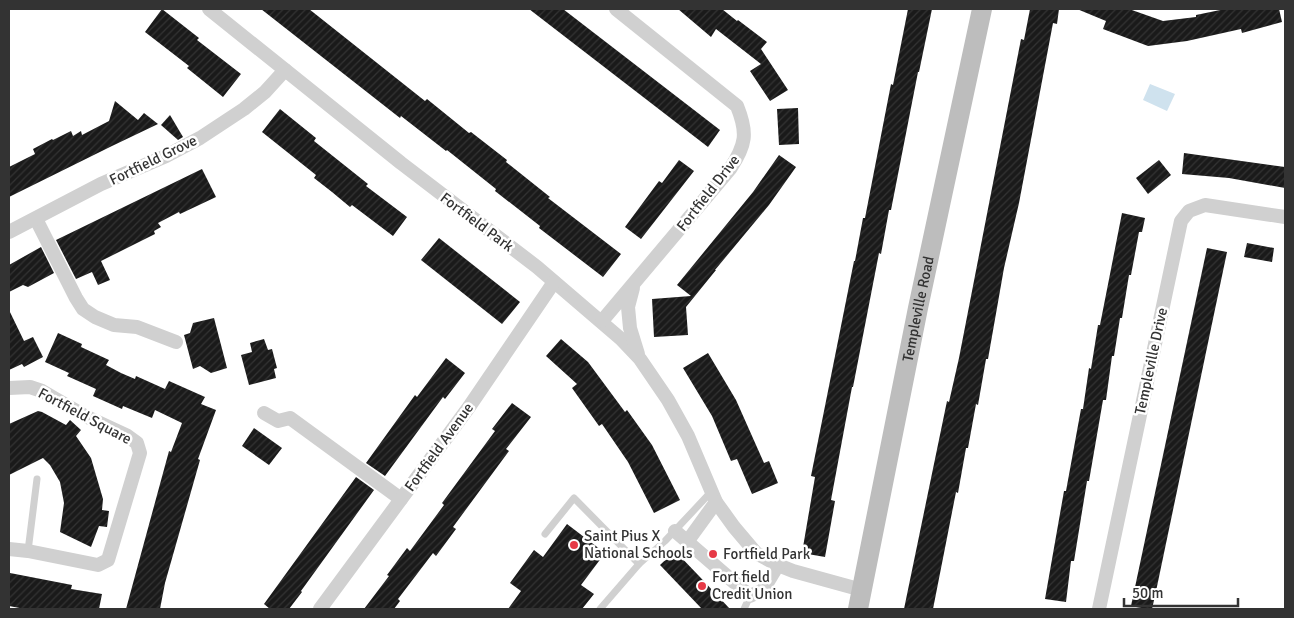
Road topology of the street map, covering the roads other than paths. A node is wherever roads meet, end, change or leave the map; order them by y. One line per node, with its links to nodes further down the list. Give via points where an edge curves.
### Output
1 (209, 9): 4 (street, Fortfield Park)
2 (616, 9): 9 (street, Fortfield Drive, via 737,106 745,136 740,154 730,169)
3 (982, 9): 27 (main road, Templeville Road)
4 (285, 70): 6 (street, Fortfield Grove, via 244,109 200,138 101,184); 8 (street, Fortfield Park)
5 (1285, 217): 31 (street, Templeville Drive, via 1205,205 1189,211 1181,221)
6 (36, 219): 7 (street, Fortfield Grove); 11 (street, via 83,309 114,325 137,327)
7 (9, 232)
8 (554, 282): 10 (street, Fortfield Park); 17 (street, Fortfield Avenue, via 469,407)
9 (633, 284): 10 (street, Fortfield Drive); 12 (street, via 628,307 630,328)
10 (602, 321): 12 (street, Fortfield Park)
11 (176, 342)
12 (640, 359): 16 (street, Fortfield Park, via 688,436)
13 (9, 388): 22 (street, Fortfield Square, via 30,387 42,391 126,435 137,443 140,453 108,560 98,565)
14 (264, 413): 17 (street, via 278,421 290,418)
15 (37, 479): 22 (lane)
16 (714, 497): 18 (lane); 20 (street); 24 (street, Fortfield Park, via 756,552)
17 (401, 499): 28 (street, Fortfield Avenue)
18 (675, 531): 20 (street); 23 (lane)
19 (545, 534): 23 (lane, via 574,498)
20 (687, 542): 25 (street)
21 (9, 549): 22 (street, Fortfield Square)
22 (28, 550)
23 (639, 564): 29 (lane)
24 (778, 565): 25 (street); 27 (street, Fortfield Park, via 823,580)
25 (756, 593): 26 (lane); 30 (lane)
26 (783, 597)
27 (860, 600)
28 (320, 609)
29 (600, 609)
30 (744, 609)
31 (1099, 609)

